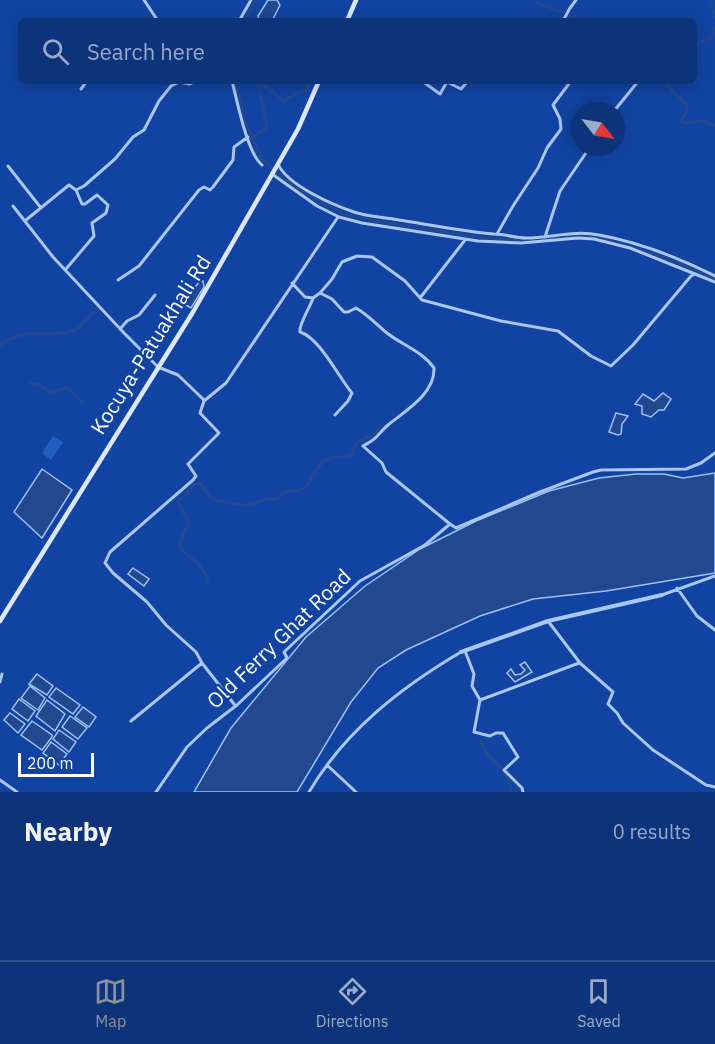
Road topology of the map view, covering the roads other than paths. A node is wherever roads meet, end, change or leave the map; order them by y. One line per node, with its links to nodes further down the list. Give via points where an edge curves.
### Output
1 (144, 0): 5 (street)
2 (251, 0): 6 (street)
3 (356, 0): 7 (main road)
4 (576, 0): 8 (street)
5 (156, 18)
6 (242, 18)
7 (348, 18)
8 (565, 18)
9 (85, 84): 19 (street)
10 (175, 84): 27 (street, via 159,101 144,130)
11 (233, 84): 21 (street)
12 (318, 84): 24 (main road, Kocuya-Patuakhali Rd)
13 (426, 84): 14 (street, via 440,94)
14 (446, 84)
15 (451, 84): 16 (street, via 461,89)
16 (465, 84)
17 (569, 84): 32 (street, via 553,103 561,129)
18 (636, 84): 20 (street)
19 (81, 89)
20 (621, 102)
21 (248, 137): 23 (street); 38 (street, via 234,147 233,159 211,189 202,188 139,266)
22 (584, 156): 33 (street, via 560,191)
23 (262, 165)
24 (278, 165): 26 (main road, Kocuya-Patuakhali Rd); 32 (street, via 298,184 355,213 454,231)
25 (8, 166): 29 (street)
26 (273, 174): 30 (street, via 310,202); 46 (main road, Kocuya-Patuakhali Rd)
27 (76, 190): 29 (street, via 69,185); 35 (street, via 82,204 97,195 108,205 106,213 92,223 94,236)
28 (13, 206): 31 (street)
29 (41, 208): 31 (street)
30 (339, 217): 34 (street); 40 (street)
31 (26, 220): 35 (street)
32 (497, 234): 33 (street)
33 (545, 237): 37 (street, via 598,234 666,255)
34 (465, 240): 36 (street, via 521,243 594,239); 44 (street)
35 (66, 269): 45 (street)
36 (695, 274): 39 (street); 44 (street, via 611,366 558,331 501,321)
37 (715, 276)
38 (118, 280)
39 (715, 282)
40 (292, 283): 43 (street, via 305,297); 47 (street, via 226,383)
41 (321, 293): 43 (street); 44 (street, via 342,262 357,256 381,262); 50 (street, via 344,312 356,308 364,313 434,368 433,377 414,405 363,446 387,472)
42 (155, 295): 45 (street, via 139,315)
43 (313, 298): 48 (street, via 299,330 331,362 352,393)
44 (420, 298)
45 (120, 329): 46 (street)
46 (158, 367): 47 (street, via 178,375); 54 (main road, Kocuya-Patuakhali Rd)
47 (204, 401): 58 (street, via 200,414 219,433 188,464 196,476 110,552 105,563 196,652)
48 (335, 415)
49 (714, 455): 50 (street, Old Ferry Ghat Road, via 686,469 601,470 456,528)
50 (450, 524): 69 (street, Old Ferry Ghat Road, via 425,545 360,581 284,652 287,658 187,747)
51 (715, 576): 52 (street)
52 (677, 588): 53 (street); 56 (street, via 697,616)
53 (662, 595): 55 (street)
54 (0, 621)
55 (548, 621): 57 (street); 59 (street)
56 (715, 630)
57 (463, 652): 62 (street, via 474,674 471,686); 65 (street, via 410,684 375,712)
58 (202, 663): 63 (street); 64 (street)
59 (579, 663): 62 (street); 67 (street, via 613,692 608,704 623,723 669,762 706,785)
60 (2, 674): 61 (street)
61 (0, 682)
62 (480, 700): 72 (street, via 474,732 490,736 503,733 518,757 504,770)
63 (234, 704)
64 (131, 721)
65 (327, 764): 70 (street); 71 (street)
66 (0, 780): 68 (street)
67 (715, 786)
68 (17, 792)
69 (156, 792)
70 (309, 792)
71 (356, 792)
72 (523, 792)

